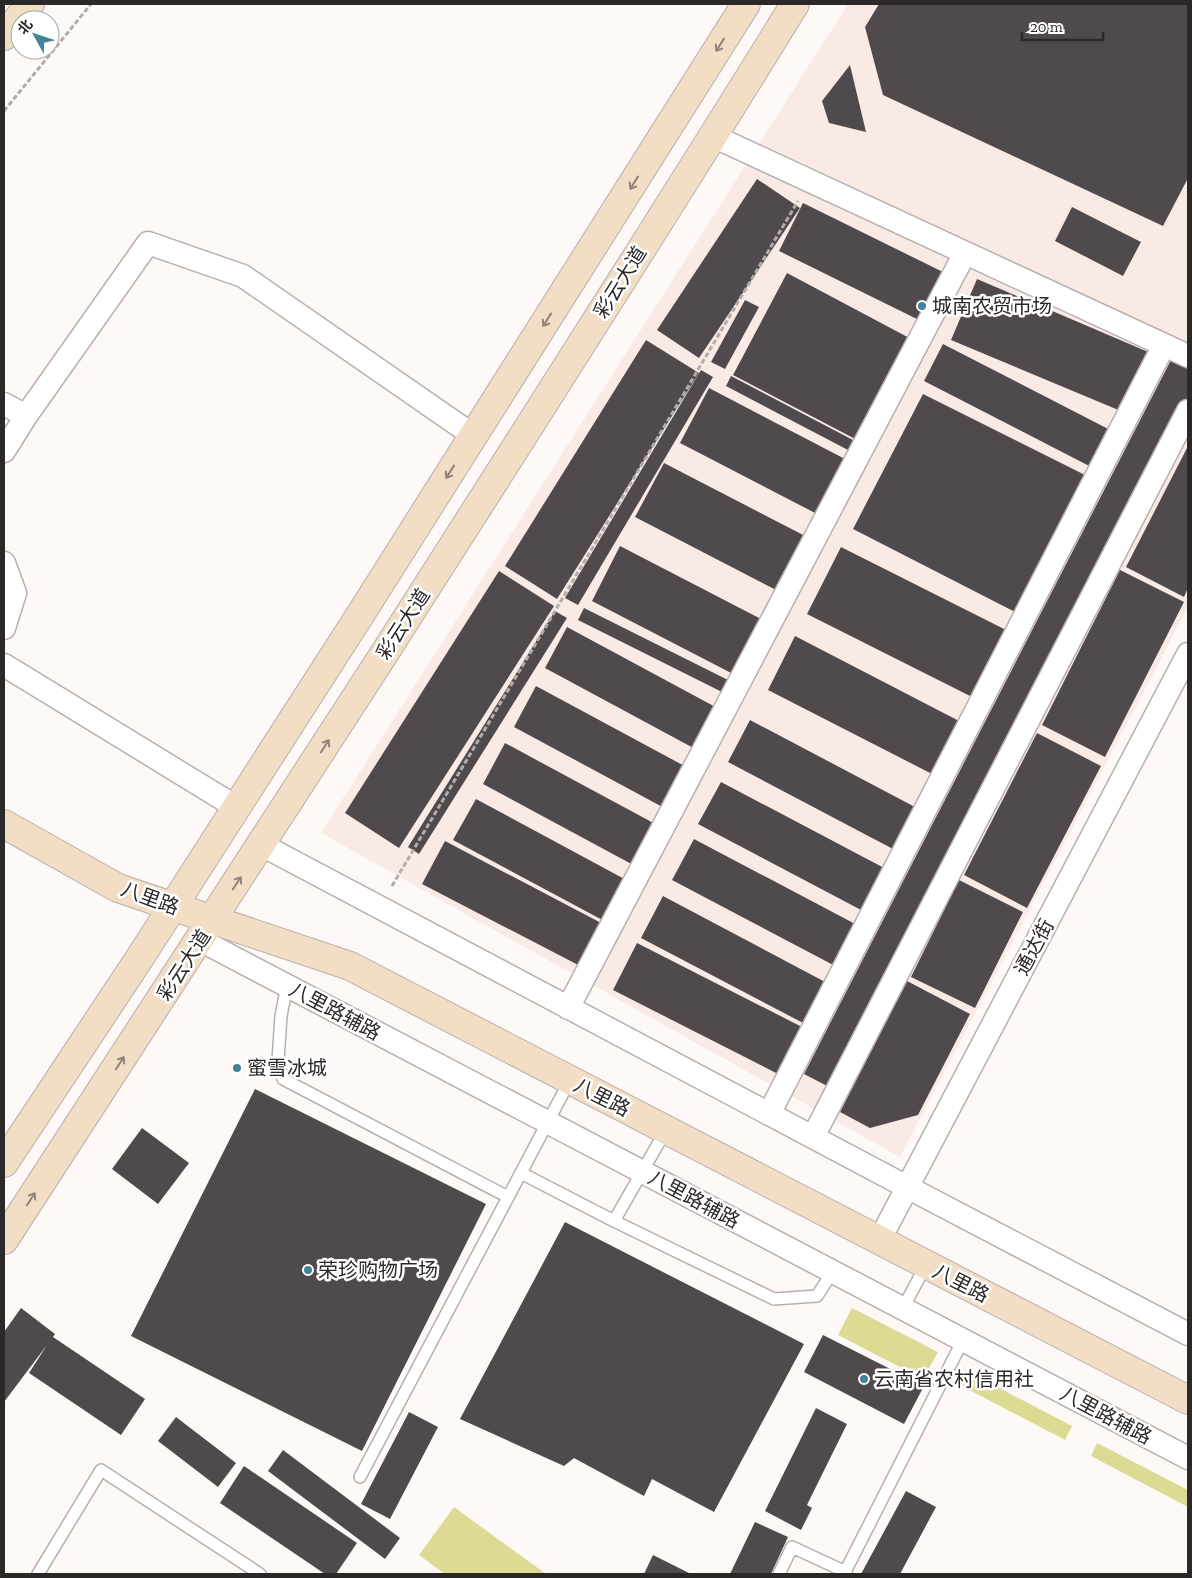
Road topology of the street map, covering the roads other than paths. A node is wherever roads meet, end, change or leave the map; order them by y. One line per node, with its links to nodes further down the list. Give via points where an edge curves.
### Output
1 (30, 4): 4 (main road)
2 (746, 4): 12 (main road, 彩云大道, one-way to 12)
3 (796, 4): 5 (main road, 彩云大道)
4 (4, 36)
5 (713, 136): 6 (street); 20 (main road, 彩云大道, one-way to 5)
6 (965, 253): 7 (street); 24 (street)
7 (1164, 345): 8 (street); 26 (street)
8 (1188, 356)
9 (4, 404): 11 (street)
10 (1188, 411): 29 (street)
11 (26, 416): 12 (street, via 148,243 243,276); 13 (street)
12 (474, 436): 18 (main road, 彩云大道, one-way to 18)
13 (4, 451)
14 (4, 563): 15 (street, via 15,593)
15 (4, 628)
16 (1188, 654): 33 (street, 通达街)
17 (4, 665): 18 (street)
18 (236, 807): 21 (main road, 彩云大道)
19 (4, 824): 21 (main road, 八里路, via 118,888)
20 (262, 845): 22 (main road, 彩云大道, one-way to 20); 24 (street)
21 (172, 907): 22 (main road, 八里路); 30 (main road, 彩云大道)
22 (207, 930): 23 (street, 八里路辅路); 25 (main road, 八里路, via 350,966); 36 (main road, 彩云大道, one-way to 22)
23 (286, 985): 27 (street, 八里路辅路); 34 (lane, via 278,1061 283,1079)
24 (568, 1008): 26 (street)
25 (570, 1080): 27 (lane); 28 (main road, 八里路)
26 (769, 1114): 29 (street)
27 (547, 1122): 31 (street, 八里路辅路); 32 (lane)
28 (666, 1130): 31 (lane); 37 (main road, 八里路)
29 (813, 1137): 33 (street)
30 (4, 1163)
31 (642, 1172): 35 (lane); 39 (street, 八里路辅路)
32 (520, 1173): 34 (lane); 35 (lane)
33 (907, 1187): 37 (street, 通达街); 41 (street)
34 (508, 1197): 45 (lane)
35 (614, 1221): 39 (lane, via 774,1299 817,1296)
36 (4, 1240)
37 (879, 1241): 38 (main road, 八里路)
38 (926, 1266): 40 (lane); 43 (main road, 八里路)
39 (833, 1272): 40 (street, 八里路辅路)
40 (903, 1308): 42 (street, 八里路辅路)
41 (1188, 1334)
42 (963, 1340): 44 (street, 八里路辅路); 46 (lane)
43 (1188, 1400)
44 (1188, 1458)
45 (360, 1477)
46 (845, 1573): 49 (lane, via 792,1547)
47 (38, 1574): 48 (lane, via 102,1470)
48 (260, 1574)
49 (779, 1574)

